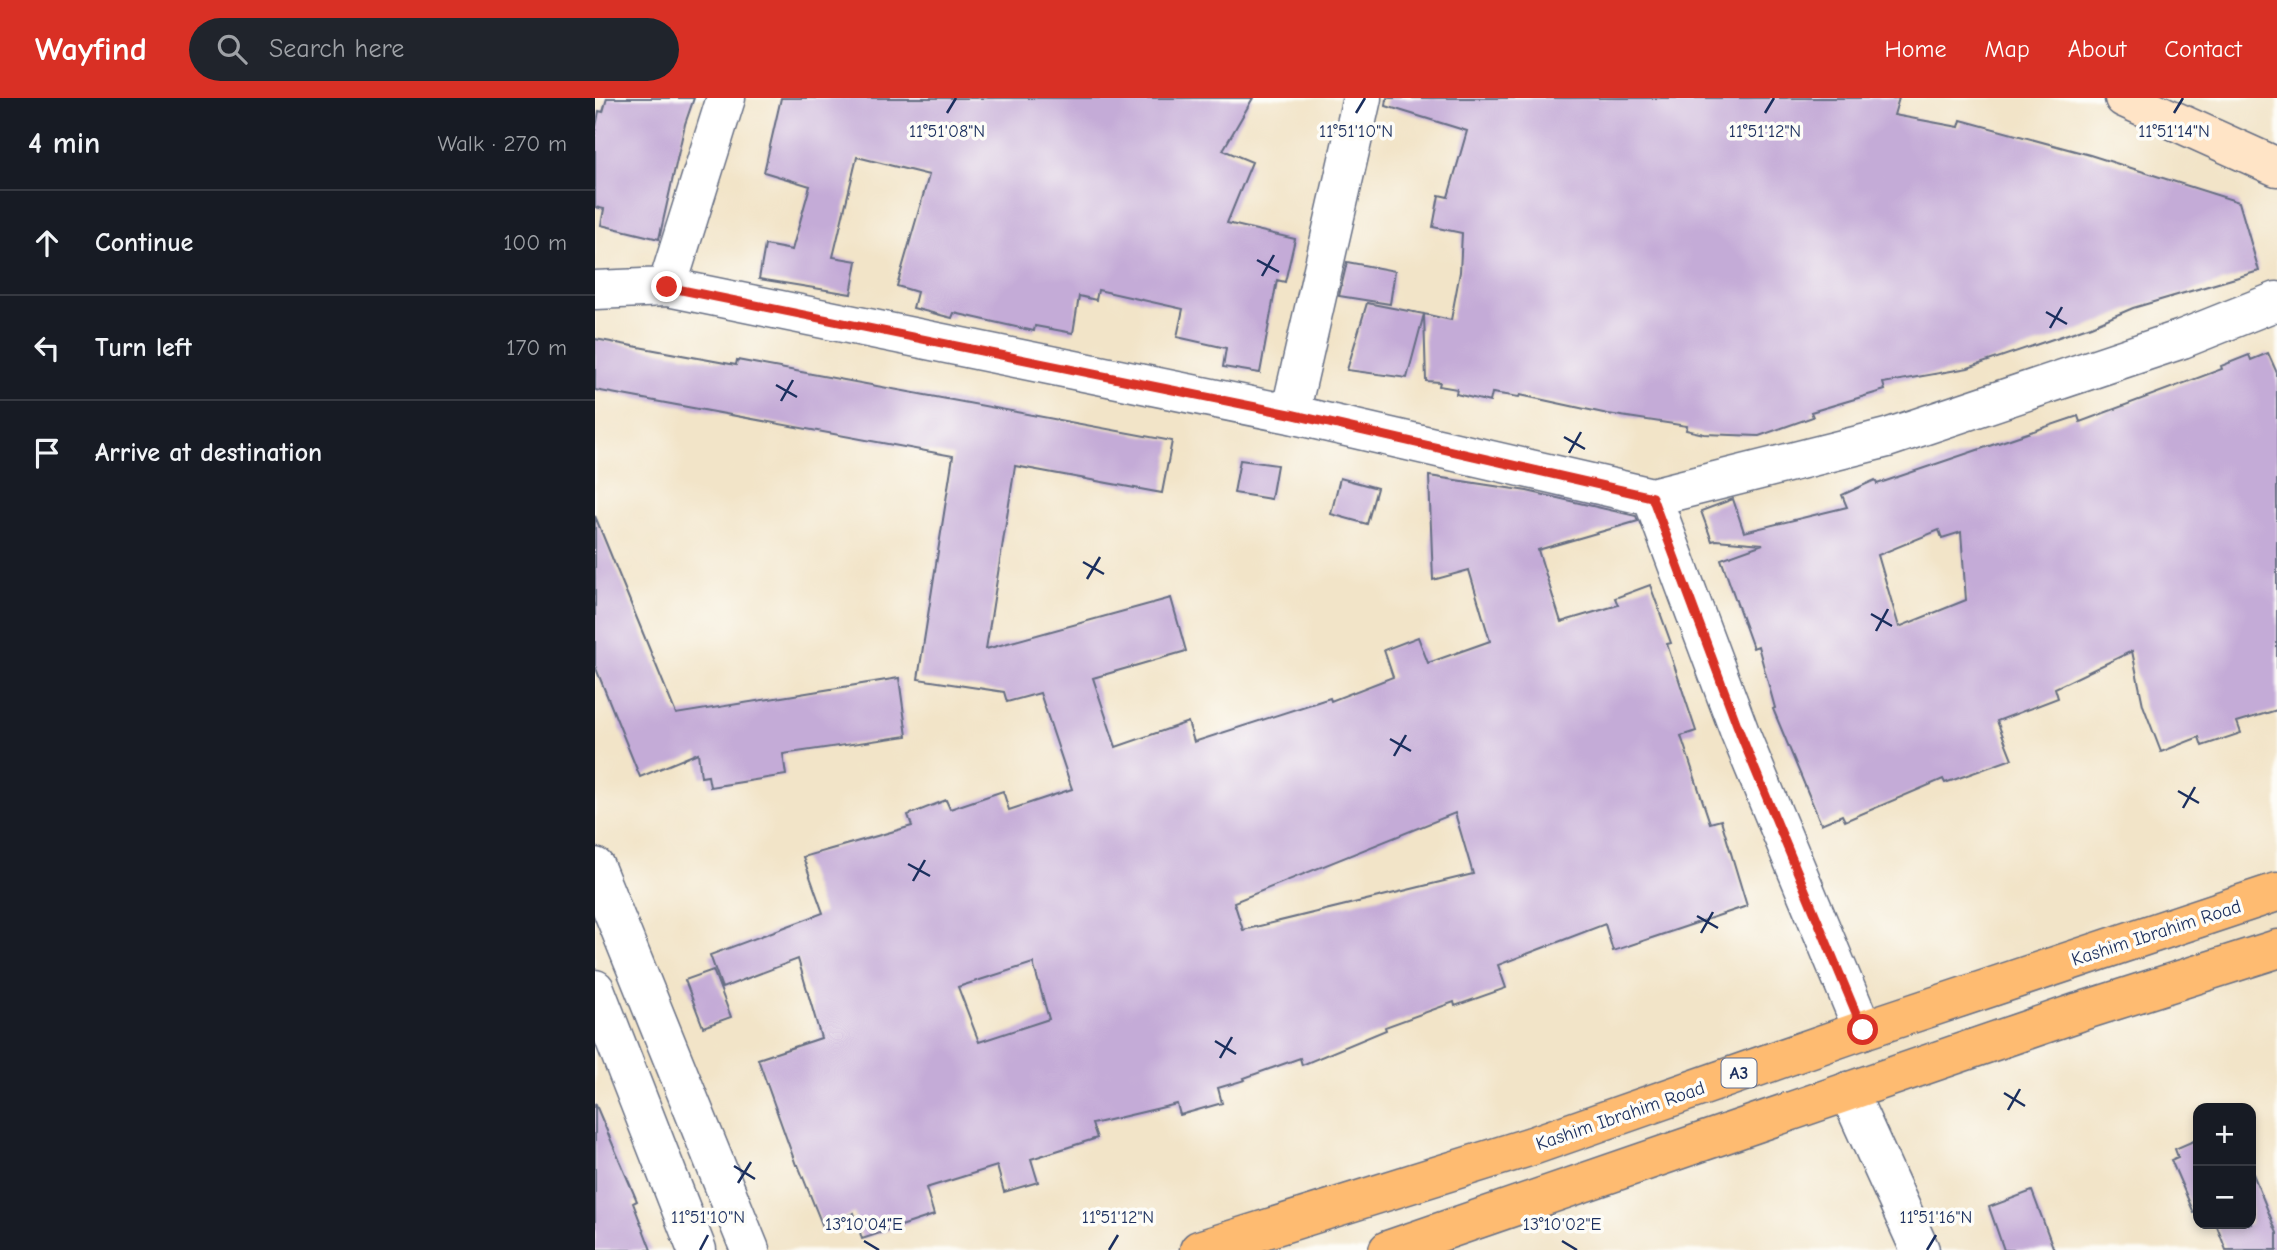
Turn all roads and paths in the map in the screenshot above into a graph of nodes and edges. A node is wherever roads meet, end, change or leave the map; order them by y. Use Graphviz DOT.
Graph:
graph roads {
  1 [pos="726,98"];
  2 [pos="1362,98"];
  3 [pos="2124,98"];
  4 [pos="2277,167"];
  5 [pos="667,287"];
  6 [pos="595,290"];
  7 [pos="2277,301"];
  8 [pos="1290,414"];
  9 [pos="1652,497"];
  10 [pos="595,867"];
  11 [pos="2277,892"];
  12 [pos="2277,949"];
  13 [pos="595,989"];
  14 [pos="1863,1030"];
  15 [pos="1848,1091"];
  16 [pos="697,1250"];
  17 [pos="751,1250"];
  18 [pos="1199,1250"];
  19 [pos="1388,1250"];
  20 [pos="1920,1250"];
  1 -- 5 [label="street"];
  2 -- 8 [label="street"];
  3 -- 4 [label="street"];
  5 -- 6 [label="street"];
  5 -- 8 [label="street"];
  7 -- 9 [label="street"];
  8 -- 9 [label="street"];
  9 -- 14 [label="street"];
  10 -- 17 [label="street"];
  11 -- 14 [label="highway, Kashim Ibrahim Road / A3"];
  12 -- 15 [label="highway"];
  13 -- 16 [label="street"];
  14 -- 18 [label="highway, Kashim Ibrahim Road / A3"];
  15 -- 19 [label="highway"];
  15 -- 20 [label="street"];
}
